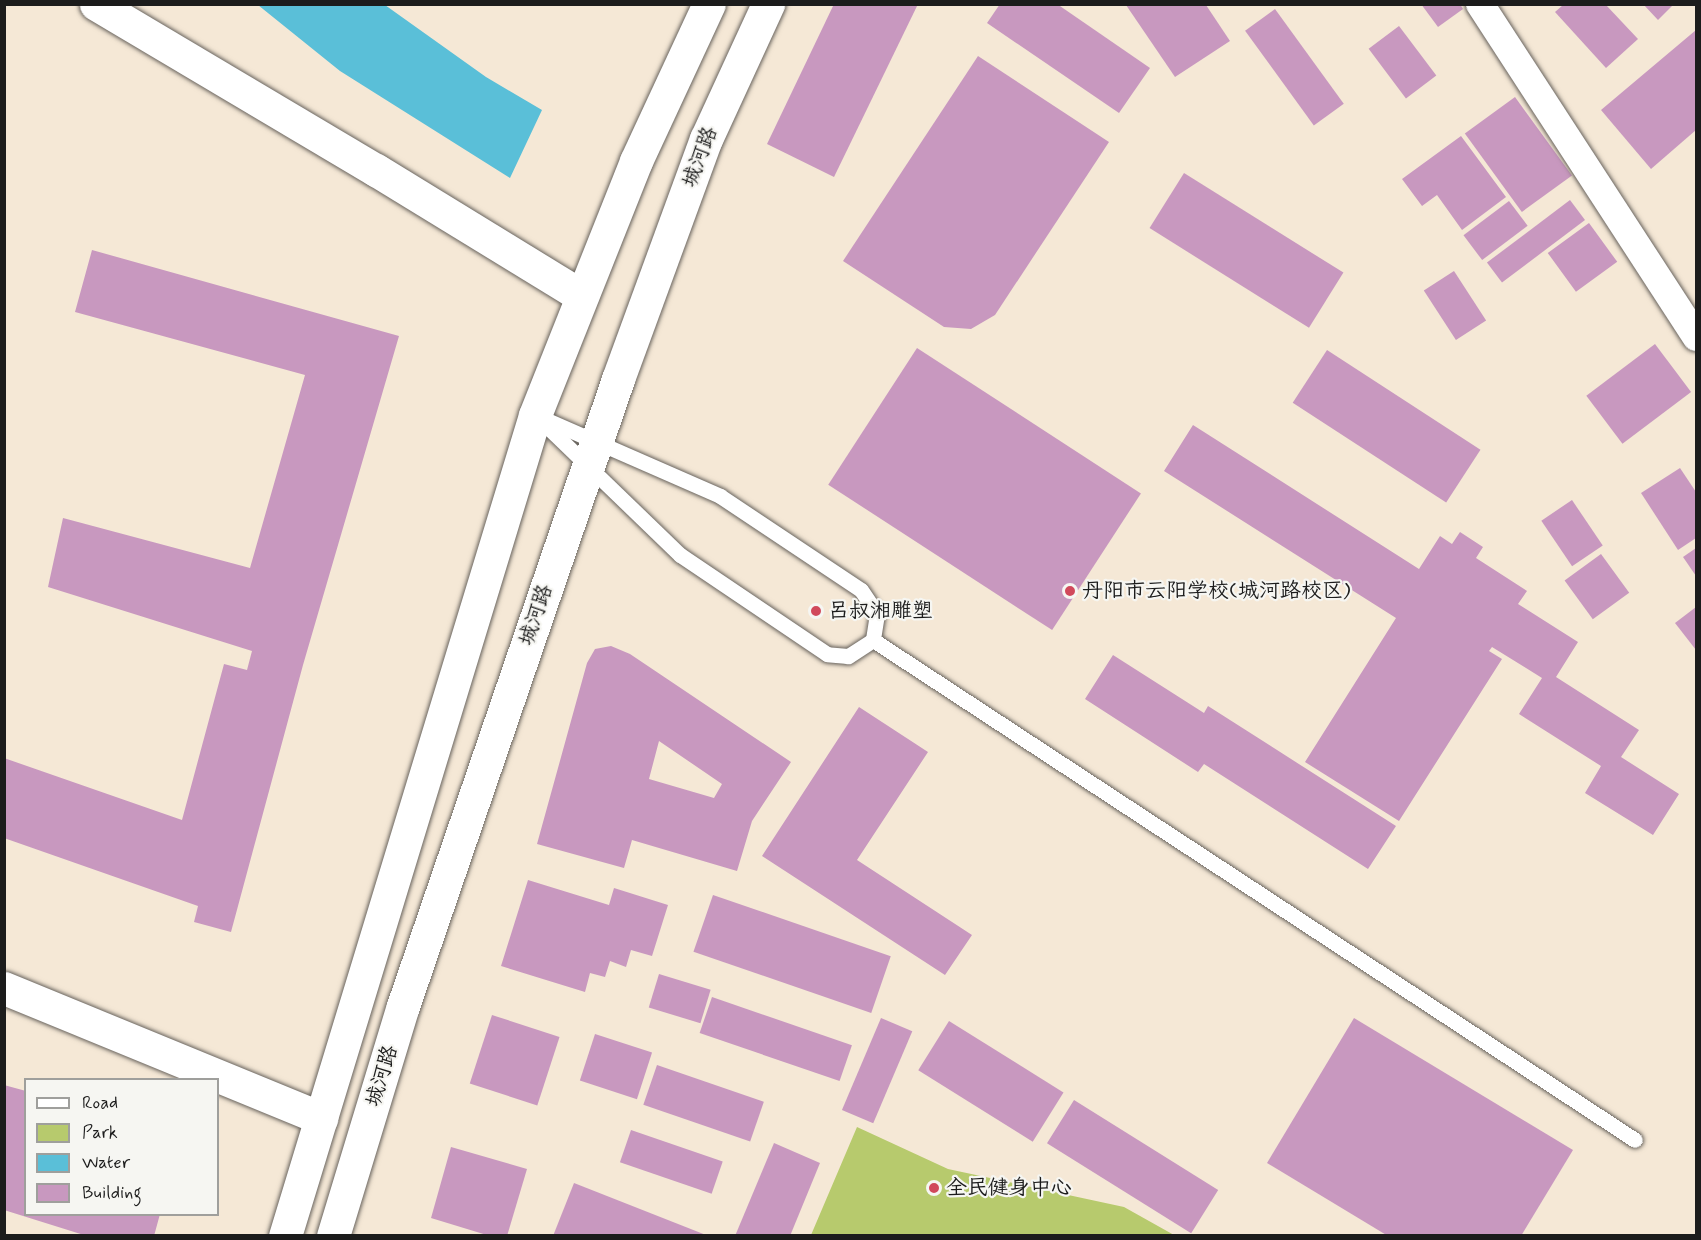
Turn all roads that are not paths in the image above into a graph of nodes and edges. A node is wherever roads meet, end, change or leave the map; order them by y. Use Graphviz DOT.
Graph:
graph roads {
  1 [pos="96,4"];
  2 [pos="709,4"];
  3 [pos="768,4"];
  4 [pos="1480,4"];
  5 [pos="582,296"];
  6 [pos="1696,338"];
  7 [pos="535,415"];
  8 [pos="592,454"];
  9 [pos="873,640"];
  10 [pos="4,988"];
  11 [pos="321,1118"];
  12 [pos="1635,1140"];
  13 [pos="285,1236"];
  14 [pos="333,1236"];
  1 -- 5 [label="main road"];
  2 -- 5 [label="main road"];
  3 -- 8 [label="main road, 城河路"];
  4 -- 6 [label="street"];
  5 -- 7 [label="main road"];
  7 -- 8 [label="lane"];
  7 -- 8 [label="lane"];
  7 -- 11 [label="main road"];
  8 -- 9 [label="lane"];
  8 -- 9 [label="lane"];
  8 -- 14 [label="main road, 城河路"];
  9 -- 12 [label="lane"];
  10 -- 11 [label="main road"];
  11 -- 13 [label="main road"];
}
